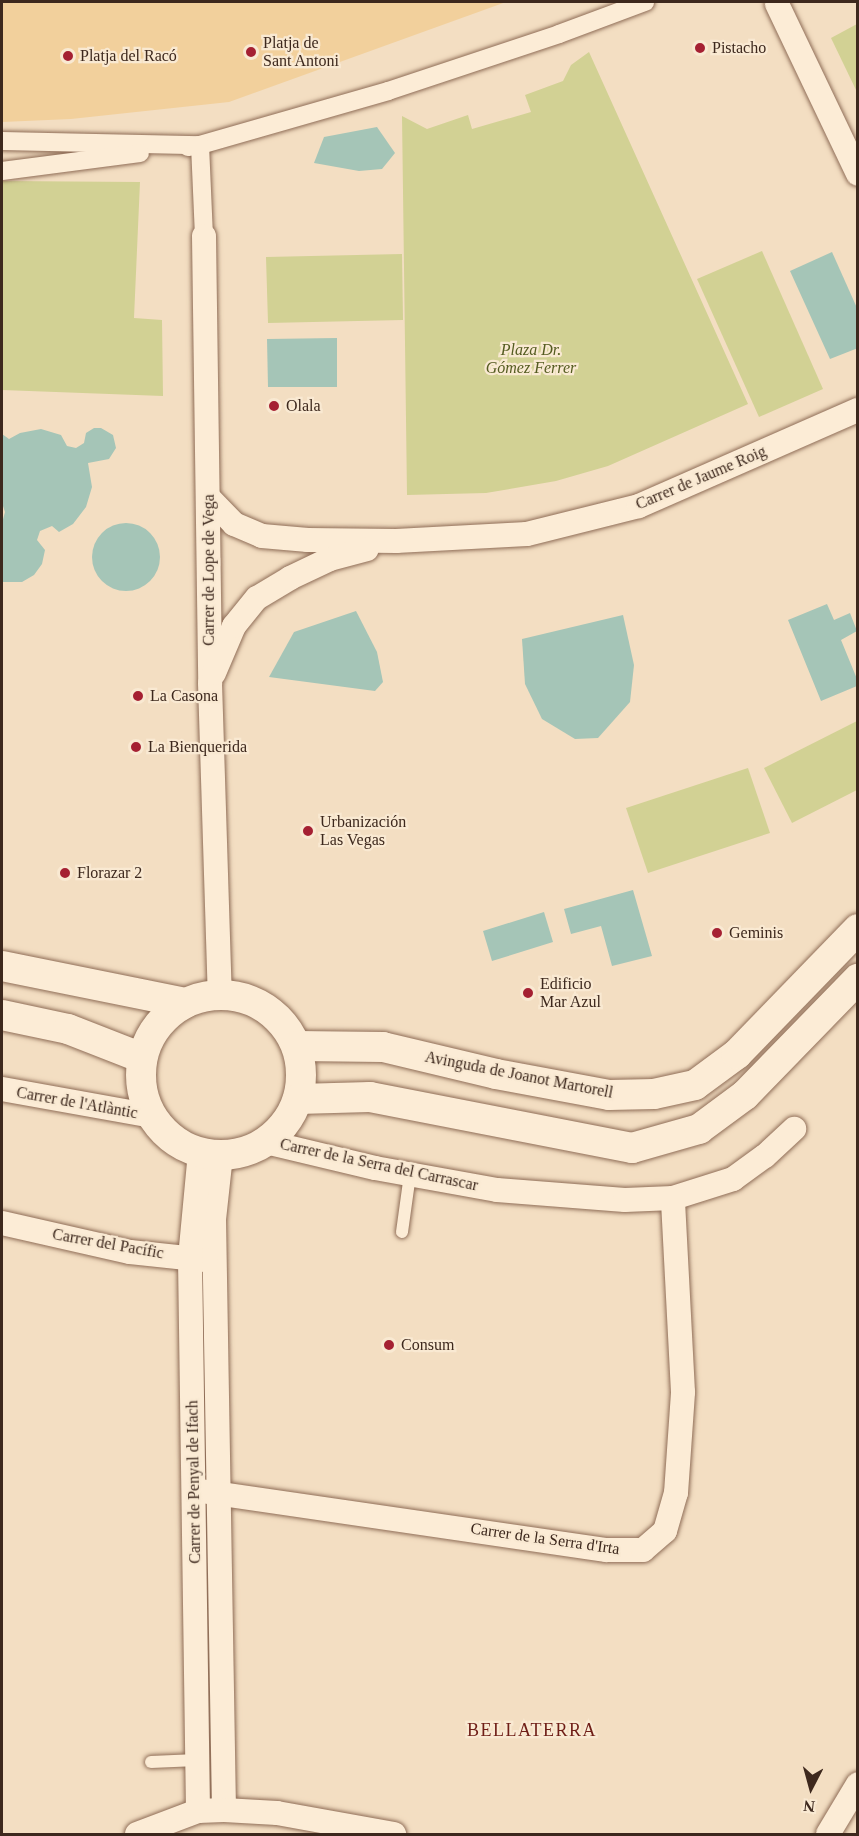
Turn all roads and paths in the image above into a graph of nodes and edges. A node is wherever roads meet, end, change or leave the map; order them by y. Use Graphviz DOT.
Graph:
graph roads {
  1 [pos="620,2"];
  2 [pos="645,2"];
  3 [pos="777,4"];
  4 [pos="559,34"];
  5 [pos="2,141"];
  6 [pos="200,145"];
  7 [pos="2,171"];
  8 [pos="858,174"];
  9 [pos="204,236"];
  10 [pos="858,410"];
  11 [pos="209,498"];
  12 [pos="396,541"];
  13 [pos="210,683"];
  14 [pos="858,929"];
  15 [pos="2,966"];
  16 [pos="858,979"];
  17 [pos="220,994"];
  18 [pos="185,1003"];
  19 [pos="2,1015"];
  20 [pos="297,1046"];
  21 [pos="142,1058"];
  22 [pos="2,1089"];
  23 [pos="298,1099"];
  24 [pos="152,1116"];
  25 [pos="794,1129"];
  26 [pos="266,1142"];
  27 [pos="211,1154"];
  28 [pos="410,1174"];
  29 [pos="673,1198"];
  30 [pos="2,1223"];
  31 [pos="402,1232"];
  32 [pos="190,1258"];
  33 [pos="214,1261"];
  34 [pos="194,1490"];
  35 [pos="220,1494"];
  36 [pos="198,1760"];
  37 [pos="151,1762"];
  38 [pos="858,1784"];
  39 [pos="224,1810"];
  40 [pos="198,1811"];
  41 [pos="138,1834"];
  42 [pos="394,1834"];
  43 [pos="828,1834"];
  1 -- 4 [label="street"];
  2 -- 4 [label="street"];
  3 -- 8 [label="street"];
  4 -- 6 [label="street"];
  5 -- 6 [label="street"];
  6 -- 7 [label="street"];
  6 -- 9 [label="street, Carrer de Lope de Vega"];
  9 -- 11 [label="street, Carrer de Lope de Vega"];
  10 -- 12 [label="street, Carrer de Jaume Roig"];
  11 -- 12 [label="street, Carrer de Jaume Roig"];
  11 -- 13 [label="street, Carrer de Lope de Vega"];
  12 -- 13 [label="street, Carrer de Jaume Roig"];
  13 -- 17 [label="street, Carrer de Lope de Vega"];
  14 -- 20 [label="street, Avinguda de Joanot Martorell"];
  15 -- 18 [label="street"];
  16 -- 23 [label="street"];
  17 -- 18 [label="street"];
  17 -- 20 [label="street"];
  18 -- 21 [label="street"];
  19 -- 21 [label="street"];
  20 -- 23 [label="street"];
  21 -- 24 [label="street"];
  22 -- 24 [label="street, Carrer de l'Atlàntic"];
  23 -- 26 [label="street"];
  24 -- 27 [label="street"];
  25 -- 29 [label="street, Carrer de la Serra del Carrascar"];
  26 -- 27 [label="street"];
  26 -- 28 [label="street, Carrer de la Serra del Carrascar"];
  27 -- 32 [label="street, Carrer de Penyal de Ifach"];
  27 -- 33 [label="street, Carrer de Penyal de Ifach"];
  28 -- 29 [label="street, Carrer de la Serra del Carrascar"];
  28 -- 31 [label="lane"];
  29 -- 35 [label="street, Carrer de la Serra d'Irta"];
  30 -- 32 [label="street, Carrer del Pacífic"];
  32 -- 33 [label="street, Carrer del Pacífic"];
  32 -- 34 [label="street, Carrer de Penyal de Ifach"];
  33 -- 35 [label="street, Carrer de Penyal de Ifach"];
  34 -- 35 [label="street, Carrer de la Serra d'Irta"];
  34 -- 36 [label="street, Carrer de Penyal de Ifach"];
  35 -- 39 [label="street, Carrer de Penyal de Ifach"];
  36 -- 37 [label="lane"];
  36 -- 40 [label="street, Carrer de Penyal de Ifach"];
  38 -- 43 [label="street"];
  39 -- 40 [label="street"];
  39 -- 42 [label="street"];
  40 -- 41 [label="street"];
}
